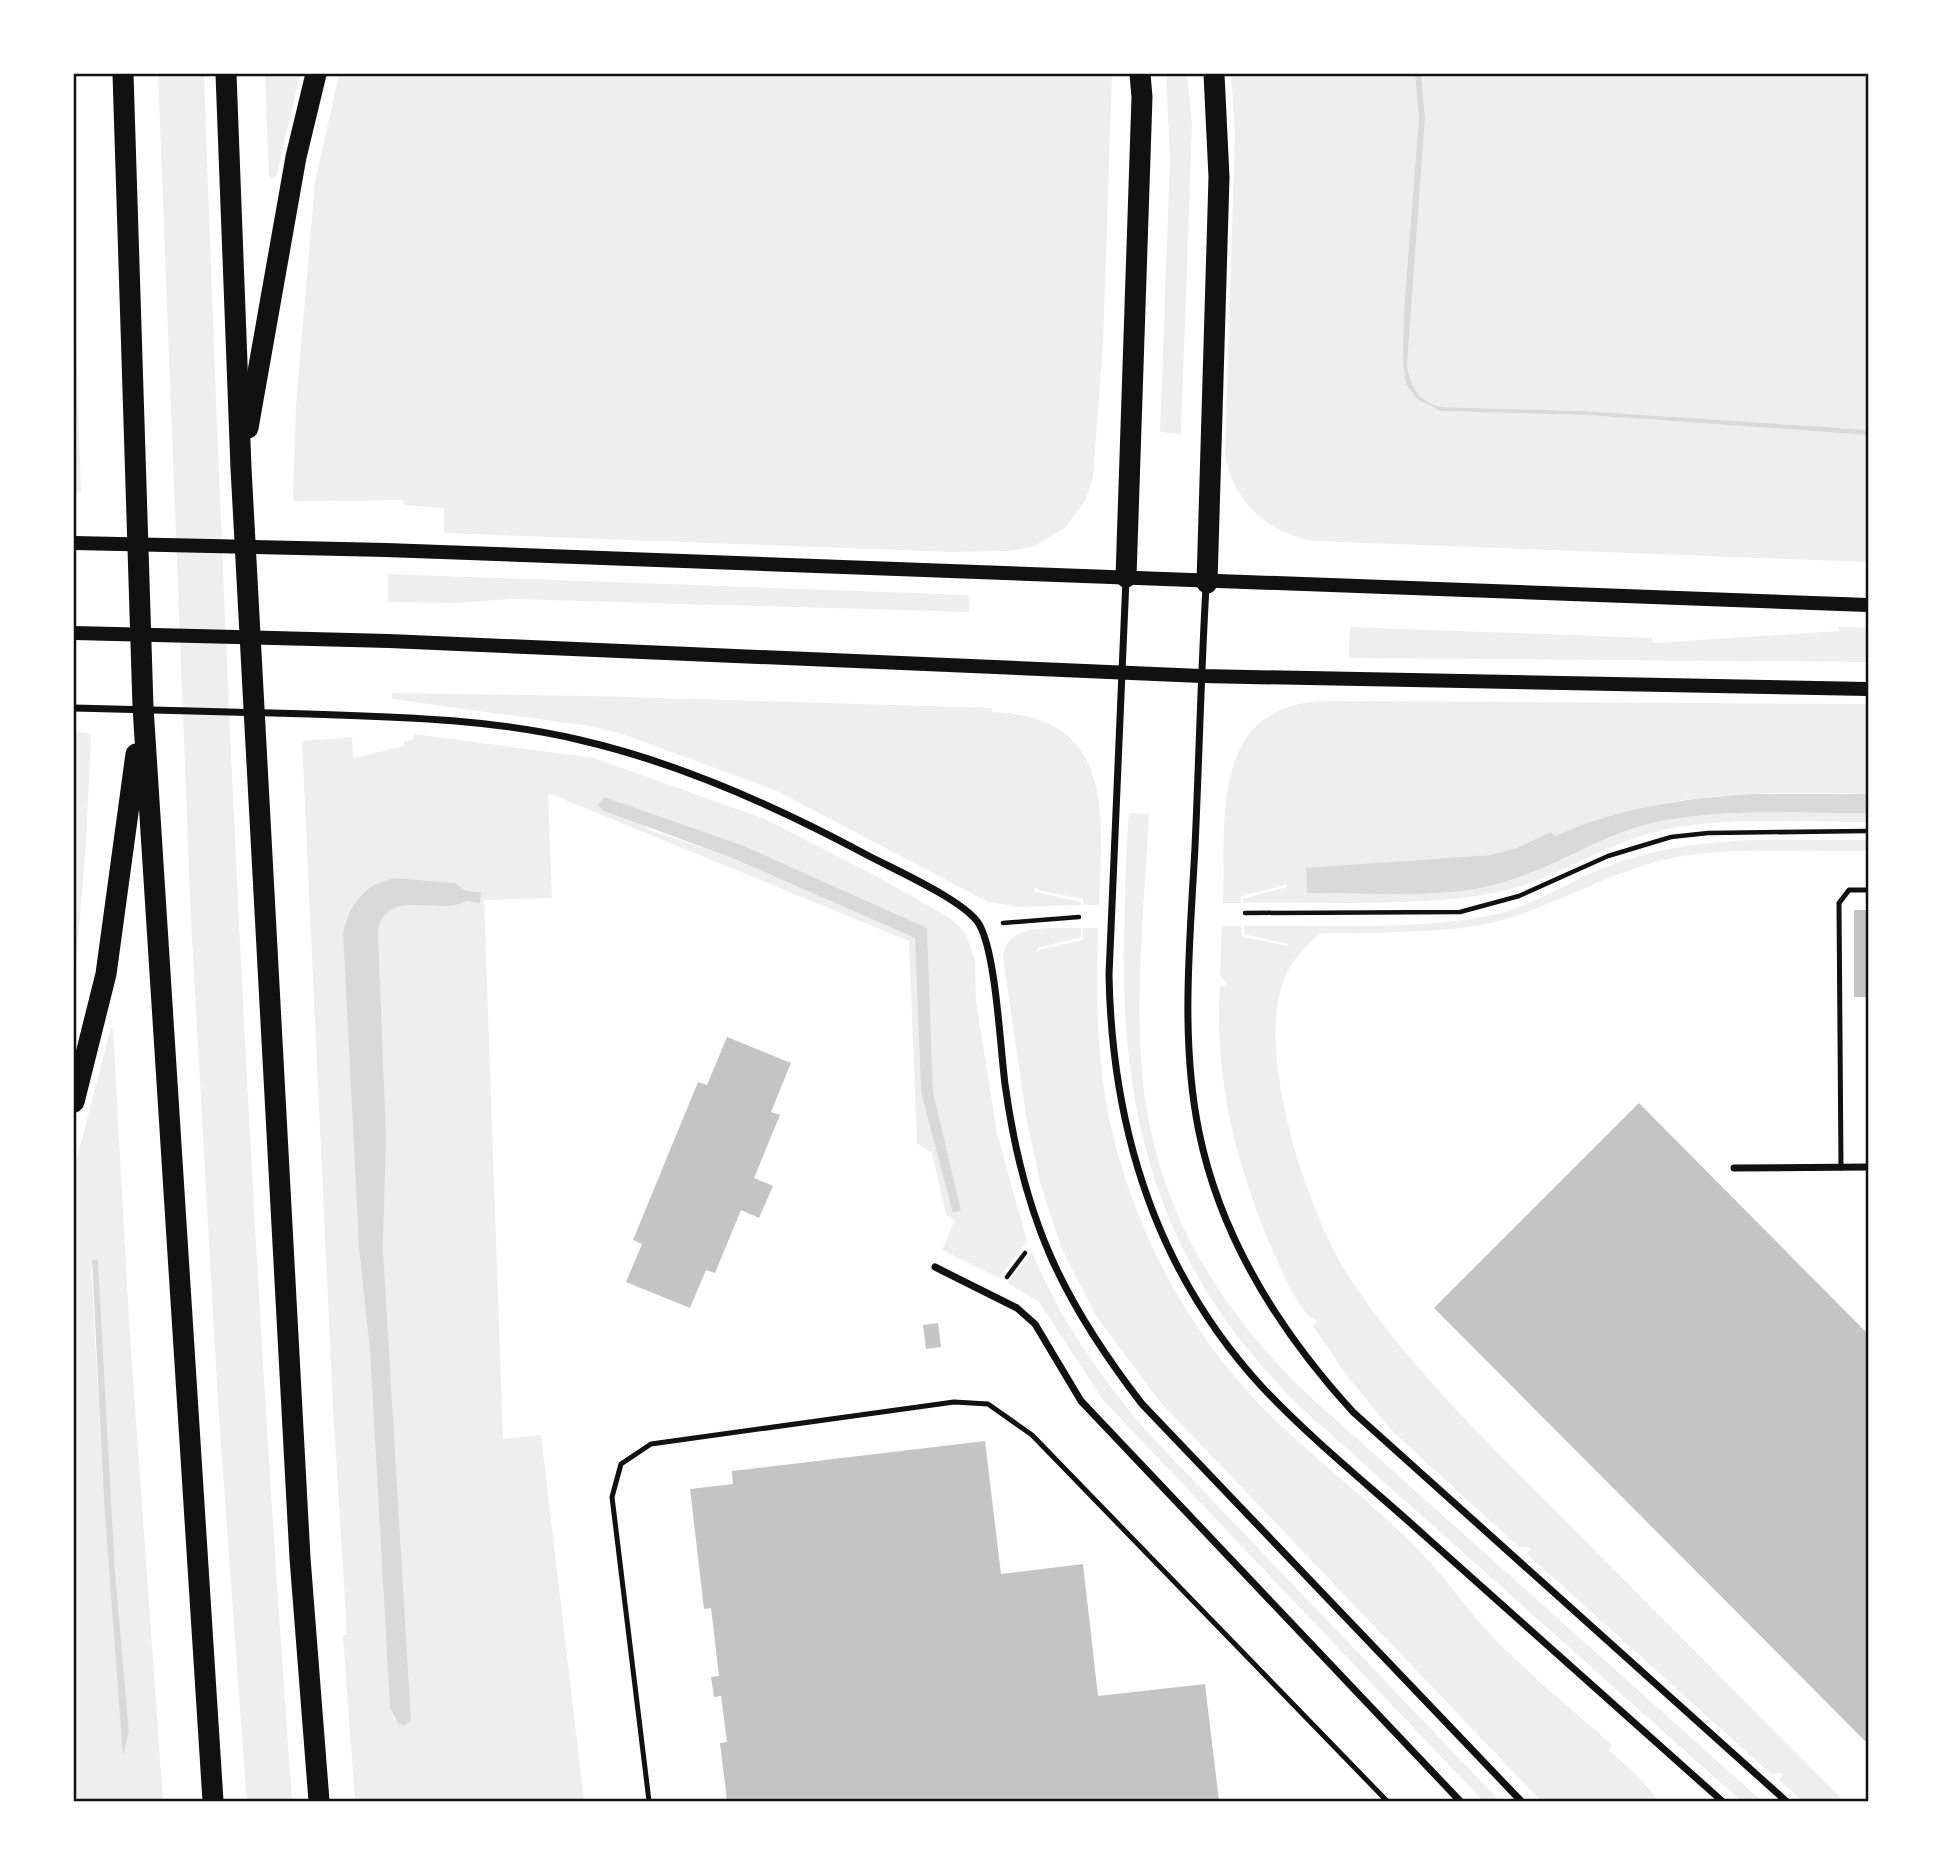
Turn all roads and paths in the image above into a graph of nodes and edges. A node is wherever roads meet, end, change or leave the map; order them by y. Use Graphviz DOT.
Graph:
graph roads {
  1 [pos="123,74"];
  2 [pos="226,74"];
  3 [pos="316,74"];
  4 [pos="1140,74"];
  5 [pos="1214,74"];
  6 [pos="241,468"];
  7 [pos="74,543"];
  8 [pos="1126,577"];
  9 [pos="1207,583"];
  10 [pos="1868,605"];
  11 [pos="74,633"];
  12 [pos="1120,672"];
  13 [pos="1200,676"];
  14 [pos="1868,689"];
  15 [pos="143,707"];
  16 [pos="74,708"];
  17 [pos="1868,831"];
  18 [pos="1868,890"];
  19 [pos="1245,913"];
  20 [pos="1079,917"];
  21 [pos="979,925"];
  22 [pos="74,1102"];
  23 [pos="1868,1167"];
  24 [pos="1734,1168"];
  25 [pos="1842,1168"];
  26 [pos="1040,1233"];
  27 [pos="935,1267"];
  28 [pos="993,1294"];
  29 [pos="214,1801"];
  30 [pos="319,1801"];
  31 [pos="649,1801"];
  32 [pos="1387,1801"];
  33 [pos="1460,1801"];
  34 [pos="1521,1801"];
  35 [pos="1722,1801"];
  36 [pos="1786,1801"];
  1 -- 15 [label="highway"];
  2 -- 6 [label="highway"];
  3 -- 6 [label="highway"];
  4 -- 8 [label="highway"];
  5 -- 9 [label="highway"];
  6 -- 30 [label="highway"];
  7 -- 8 [label="main road"];
  8 -- 9 [label="main road"];
  8 -- 12 [label="street"];
  9 -- 10 [label="main road"];
  9 -- 13 [label="street"];
  11 -- 12 [label="main road"];
  12 -- 13 [label="main road"];
  12 -- 35 [label="street"];
  13 -- 14 [label="main road"];
  13 -- 36 [label="street"];
  15 -- 22 [label="highway"];
  15 -- 29 [label="highway"];
  16 -- 21 [label="street"];
  17 -- 19 [label="path"];
  18 -- 25 [label="lane"];
  20 -- 21 [label="path"];
  21 -- 26 [label="street"];
  23 -- 25 [label="street"];
  24 -- 25 [label="street"];
  26 -- 28 [label="path"];
  26 -- 34 [label="street"];
  27 -- 28 [label="street"];
  28 -- 33 [label="street"];
  31 -- 32 [label="lane"];
}
